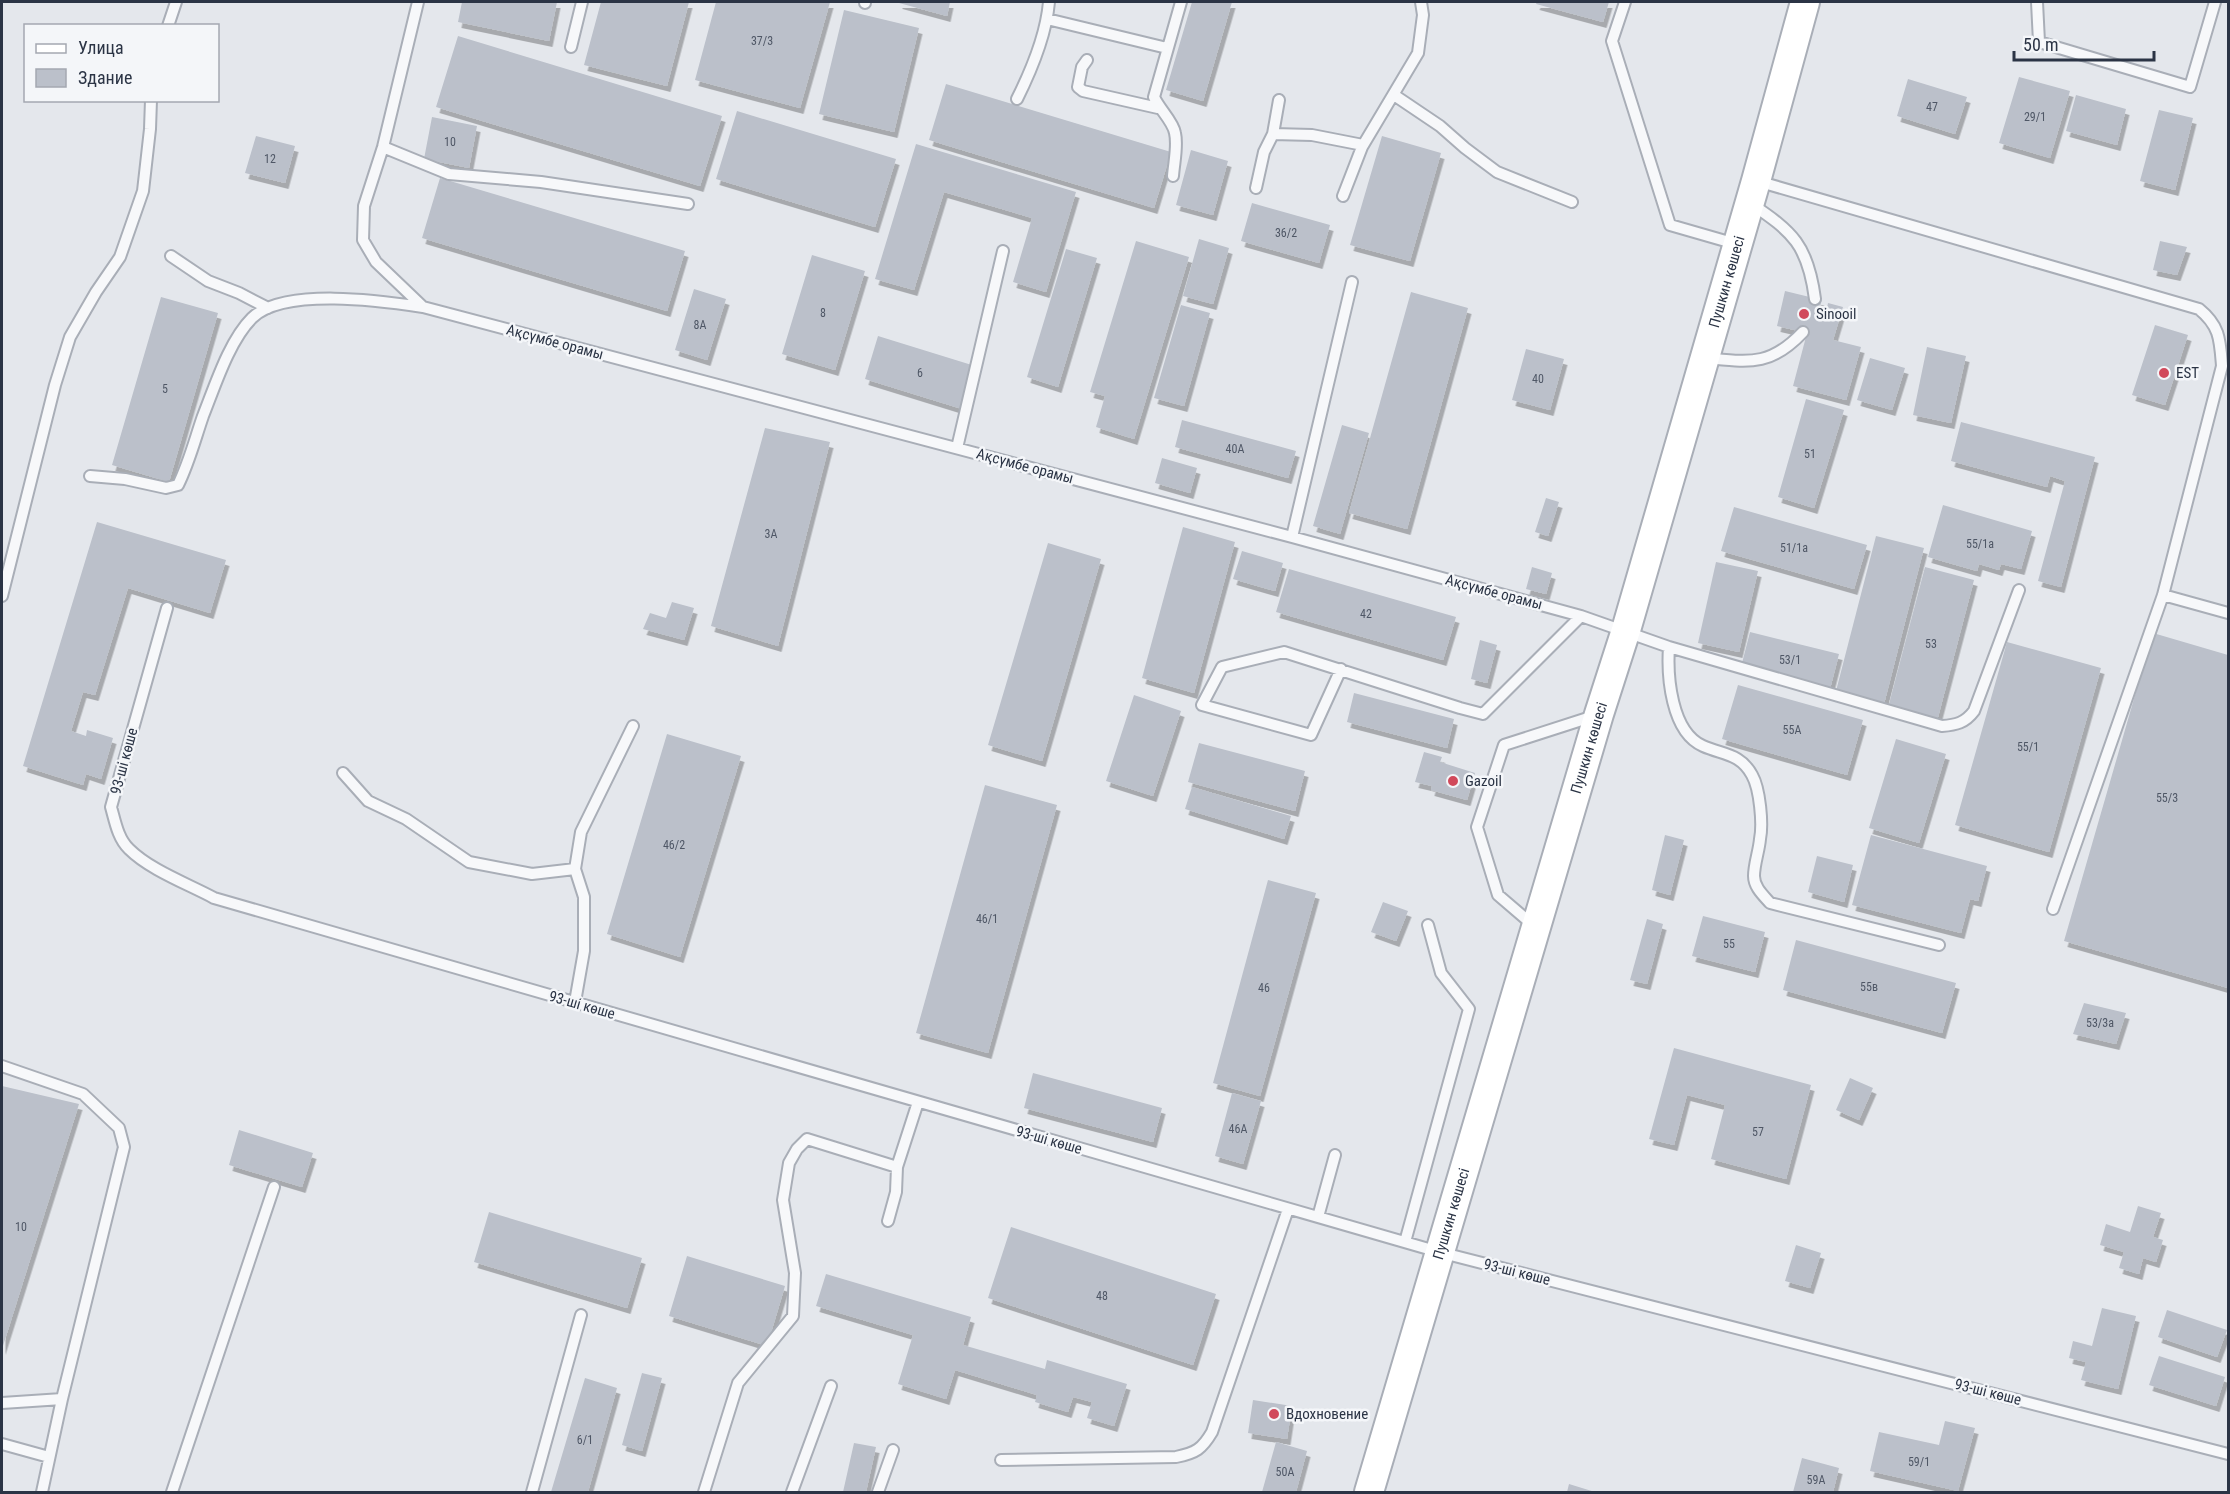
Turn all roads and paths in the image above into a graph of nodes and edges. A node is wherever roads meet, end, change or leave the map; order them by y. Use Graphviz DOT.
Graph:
graph roads {
  1 [pos="176,2"];
  2 [pos="418,2"];
  3 [pos="582,2"];
  4 [pos="1049,2"];
  5 [pos="1181,2"];
  6 [pos="1421,2"];
  7 [pos="1625,2"];
  8 [pos="1805,2"];
  9 [pos="2037,2"];
  10 [pos="2215,2"];
  11 [pos="1047,19"];
  12 [pos="169,24"];
  13 [pos="571,47"];
  14 [pos="1167,48"];
  15 [pos="1087,60"];
  16 [pos="1394,95"];
  17 [pos="1017,99"];
  18 [pos="1279,100"];
  19 [pos="151,102"];
  20 [pos="1158,108"];
  21 [pos="1273,134"];
  22 [pos="1363,145"];
  23 [pos="383,147"];
  24 [pos="1173,176"];
  25 [pos="1256,188"];
  26 [pos="1753,192"];
  27 [pos="1343,195"];
  28 [pos="1572,202"];
  29 [pos="688,204"];
  30 [pos="1738,244"];
  31 [pos="1003,251"];
  32 [pos="171,256"];
  33 [pos="1352,282"];
  34 [pos="1815,299"];
  35 [pos="423,307"];
  36 [pos="268,308"];
  37 [pos="1803,332"];
  38 [pos="1704,358"];
  39 [pos="957,448"];
  40 [pos="90,476"];
  41 [pos="1292,537"];
  42 [pos="2019,590"];
  43 [pos="2163,595"];
  44 [pos="2,596"];
  45 [pos="167,608"];
  46 [pos="2229,613"];
  47 [pos="1581,616"];
  48 [pos="1626,630"];
  49 [pos="1669,647"];
  50 [pos="1341,669"];
  51 [pos="1599,714"];
  52 [pos="633,726"];
  53 [pos="343,773"];
  54 [pos="575,869"];
  55 [pos="2053,909"];
  56 [pos="1428,925"];
  57 [pos="1536,927"];
  58 [pos="1939,945"];
  59 [pos="575,1002"];
  60 [pos="2,1066"];
  61 [pos="918,1102"];
  62 [pos="1335,1155"];
  63 [pos="897,1167"];
  64 [pos="274,1187"];
  65 [pos="1288,1209"];
  66 [pos="1318,1218"];
  67 [pos="888,1221"];
  68 [pos="1405,1242"];
  69 [pos="1439,1252"];
  70 [pos="581,1315"];
  71 [pos="831,1386"];
  72 [pos="62,1399"];
  73 [pos="2,1403"];
  74 [pos="2,1444"];
  75 [pos="893,1450"];
  76 [pos="2229,1454"];
  77 [pos="49,1457"];
  78 [pos="1001,1460"];
  79 [pos="42,1492"];
  80 [pos="172,1492"];
  81 [pos="532,1492"];
  82 [pos="704,1492"];
  83 [pos="792,1492"];
  84 [pos="878,1492"];
  85 [pos="1369,1492"];
  1 -- 12 [label="lane"];
  2 -- 23 [label="lane"];
  3 -- 13 [label="lane"];
  4 -- 11 [label="lane"];
  5 -- 14 [label="lane"];
  6 -- 16 [label="lane"];
  7 -- 30 [label="lane"];
  8 -- 26 [label="main road, Пушкин көшесі"];
  9 -- 10 [label="lane"];
  11 -- 14 [label="lane"];
  11 -- 17 [label="lane"];
  14 -- 20 [label="lane"];
  15 -- 20 [label="lane"];
  16 -- 22 [label="lane"];
  16 -- 28 [label="lane"];
  18 -- 21 [label="lane"];
  19 -- 44 [label="lane"];
  20 -- 24 [label="lane"];
  21 -- 22 [label="lane"];
  21 -- 25 [label="lane"];
  22 -- 27 [label="lane"];
  23 -- 29 [label="lane"];
  23 -- 35 [label="lane"];
  26 -- 30 [label="main road, Пушкин көшесі"];
  26 -- 34 [label="lane"];
  26 -- 43 [label="lane"];
  30 -- 38 [label="main road, Пушкин көшесі"];
  31 -- 39 [label="lane"];
  32 -- 36 [label="lane"];
  33 -- 41 [label="lane"];
  35 -- 36 [label="lane, Ақсүмбе орамы"];
  35 -- 39 [label="lane, Ақсүмбе орамы"];
  36 -- 40 [label="lane"];
  37 -- 38 [label="lane"];
  38 -- 48 [label="main road, Пушкин көшесі"];
  39 -- 41 [label="lane, Ақсүмбе орамы"];
  41 -- 47 [label="lane, Ақсүмбе орамы"];
  42 -- 49 [label="lane, Ақсүмбе орамы"];
  43 -- 46 [label="lane"];
  43 -- 55 [label="lane"];
  45 -- 59 [label="lane, 93-ші көше"];
  47 -- 48 [label="lane, Ақсүмбе орамы"];
  47 -- 50 [label="lane"];
  48 -- 49 [label="lane, Ақсүмбе орамы"];
  48 -- 51 [label="main road, Пушкин көшесі"];
  49 -- 58 [label="lane"];
  50 -- 50 [label="lane"];
  51 -- 57 [label="main road, Пушкин көшесі"];
  51 -- 57 [label="lane"];
  52 -- 54 [label="lane"];
  53 -- 54 [label="lane"];
  54 -- 59 [label="lane"];
  56 -- 68 [label="lane"];
  57 -- 69 [label="main road, Пушкин көшесі"];
  59 -- 61 [label="lane, 93-ші көше"];
  60 -- 72 [label="lane"];
  61 -- 63 [label="lane"];
  61 -- 65 [label="lane, 93-ші көше"];
  62 -- 66 [label="lane"];
  63 -- 67 [label="lane"];
  63 -- 82 [label="lane"];
  64 -- 80 [label="lane"];
  65 -- 66 [label="lane, 93-ші көше"];
  65 -- 78 [label="lane"];
  66 -- 68 [label="lane, 93-ші көше"];
  68 -- 69 [label="lane, 93-ші көше"];
  69 -- 76 [label="lane, 93-ші көше"];
  69 -- 85 [label="main road, Пушкин көшесі"];
  70 -- 81 [label="lane"];
  71 -- 83 [label="lane"];
  72 -- 73 [label="lane"];
  72 -- 77 [label="lane"];
  74 -- 77 [label="lane"];
  75 -- 84 [label="lane"];
  77 -- 79 [label="lane"];
}
